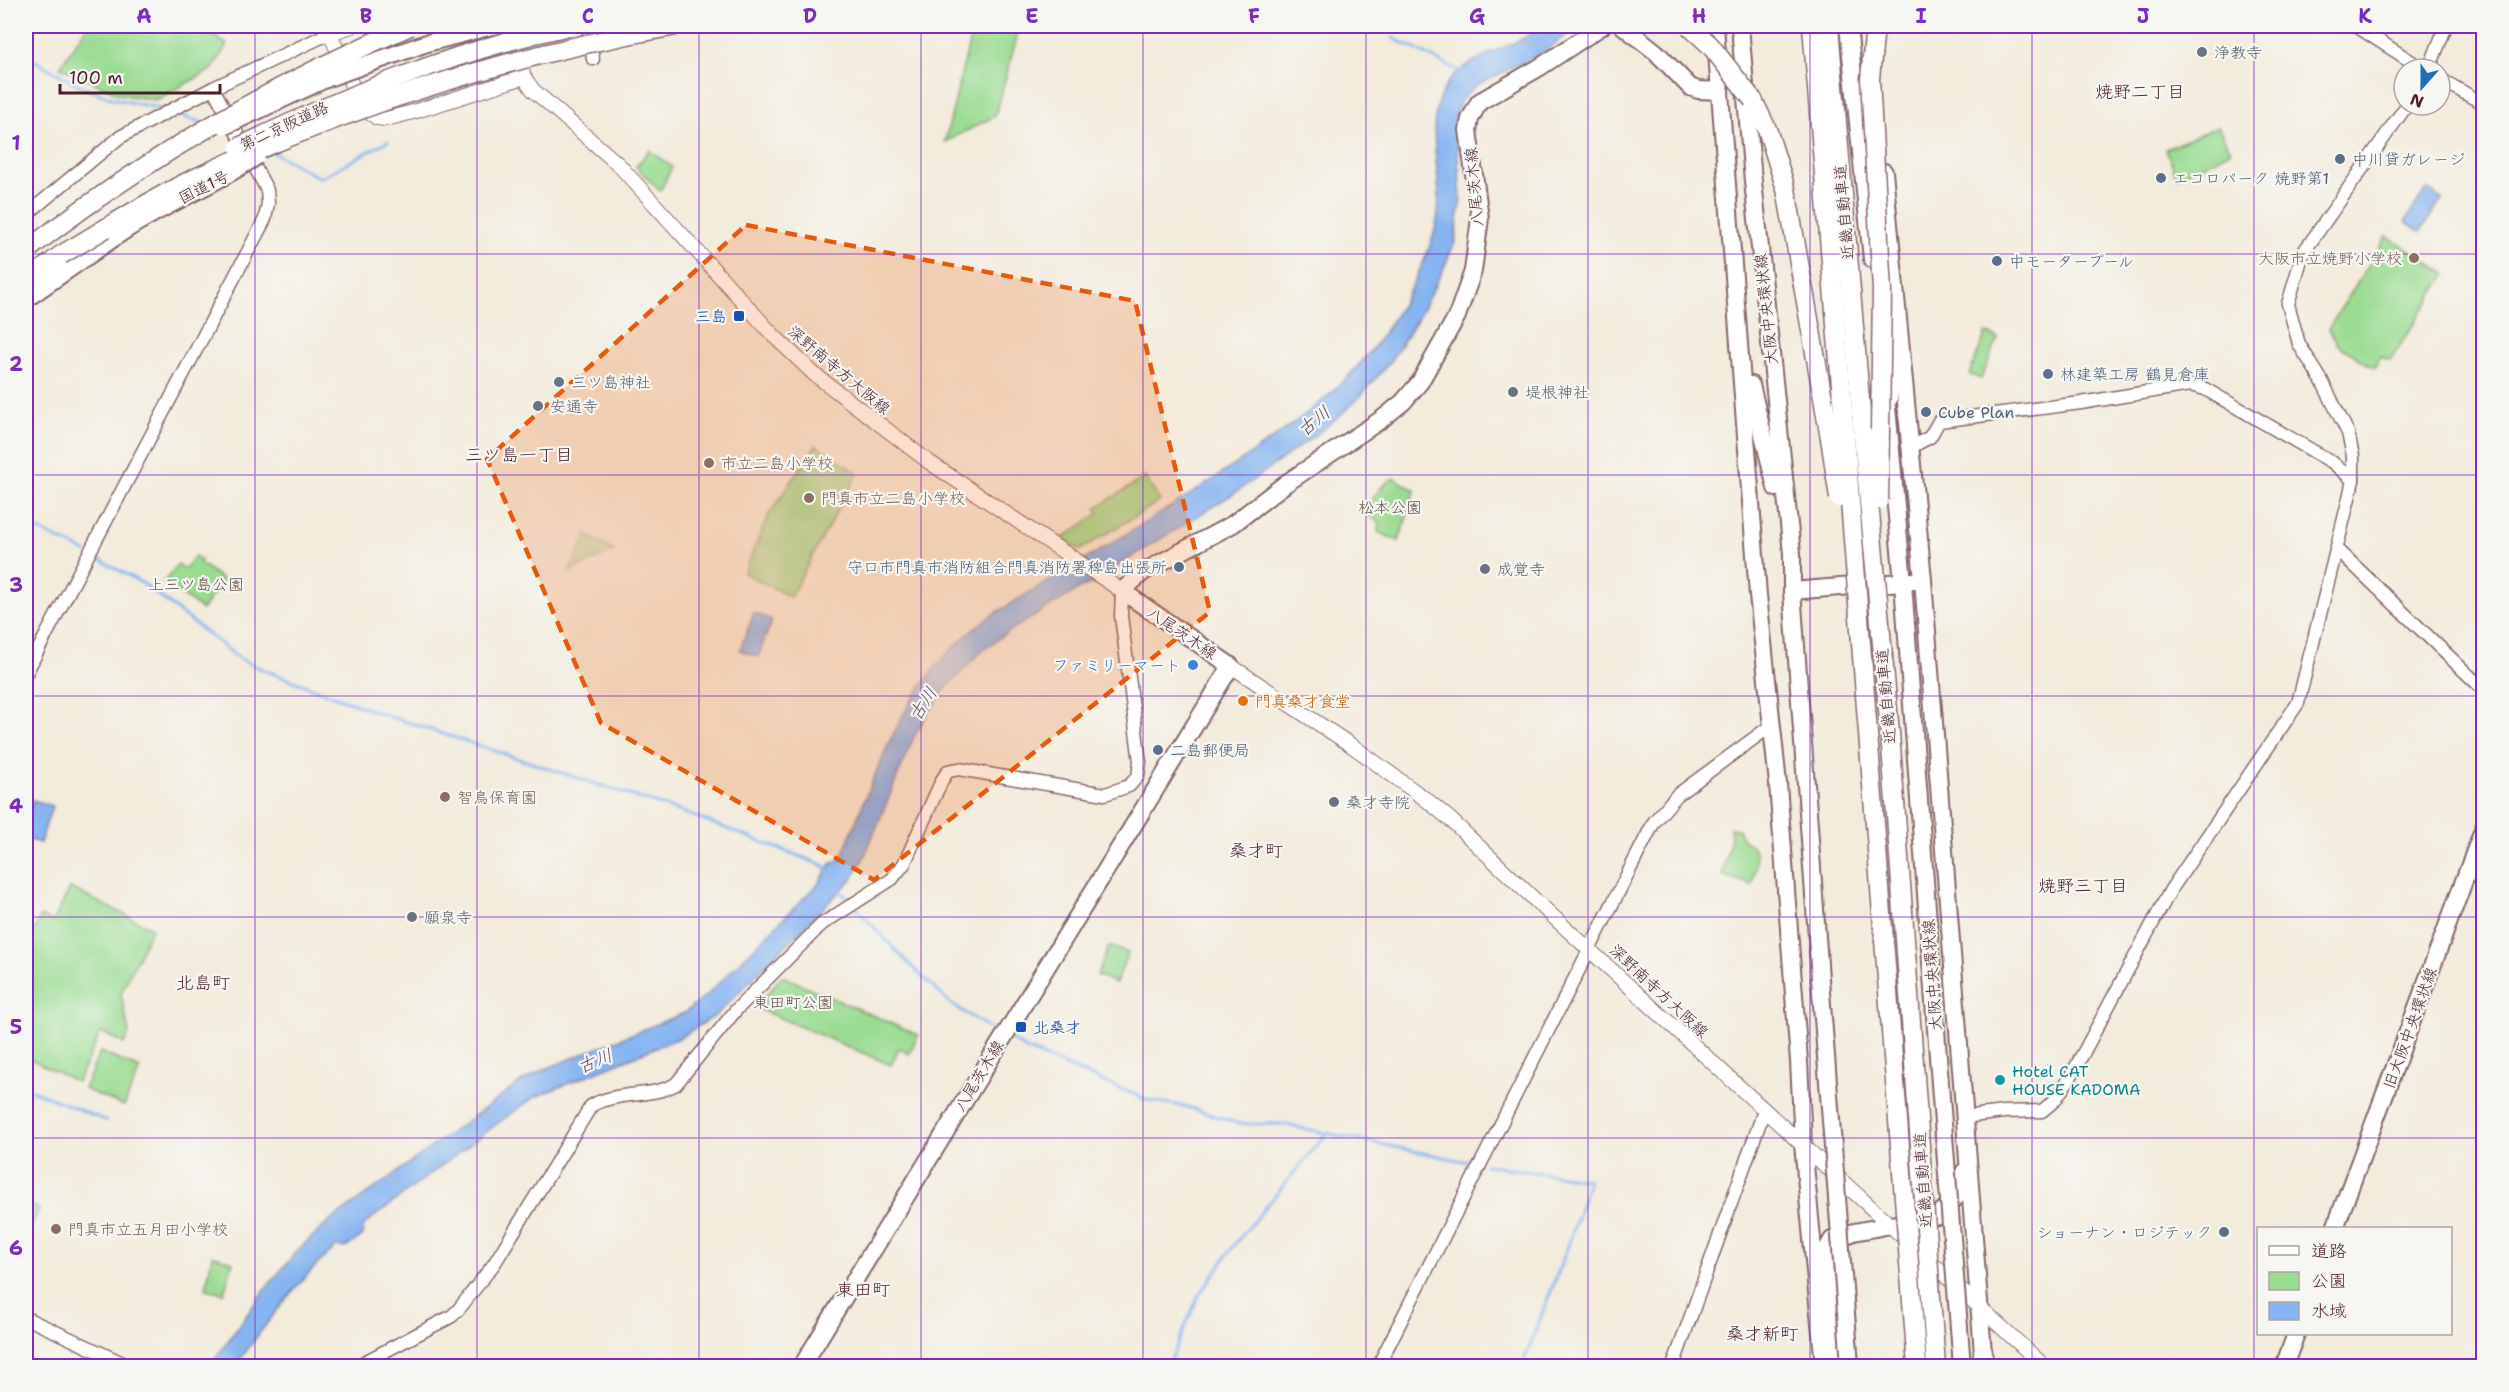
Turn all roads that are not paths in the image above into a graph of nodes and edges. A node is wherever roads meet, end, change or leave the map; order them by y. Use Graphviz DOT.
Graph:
graph roads {
  1 [pos="352,26"];
  2 [pos="412,26"];
  3 [pos="492,26"];
  4 [pos="507,26"];
  5 [pos="555,26"];
  6 [pos="569,26"];
  7 [pos="588,26"];
  8 [pos="676,26"];
  9 [pos="1602,26"];
  10 [pos="1623,26"];
  11 [pos="1689,26"];
  12 [pos="1715,26"];
  13 [pos="1740,26"];
  14 [pos="1812,26"];
  15 [pos="1829,26"];
  16 [pos="1848,26"];
  17 [pos="1873,26"];
  18 [pos="2356,26"];
  19 [pos="2446,26"];
  20 [pos="327,29"];
  21 [pos="2404,57"];
  22 [pos="2434,57"];
  23 [pos="593,59"];
  24 [pos="524,76"];
  25 [pos="2452,86"];
  26 [pos="213,88"];
  27 [pos="1720,91"];
  28 [pos="2484,104"];
  29 [pos="2399,117"];
  30 [pos="232,125"];
  31 [pos="251,160"];
  32 [pos="26,215"];
  33 [pos="26,240"];
  34 [pos="26,251"];
  35 [pos="61,255"];
  36 [pos="1892,271"];
  37 [pos="26,282"];
  38 [pos="26,299"];
  39 [pos="1740,336"];
  40 [pos="1889,424"];
  41 [pos="1909,447"];
  42 [pos="2354,480"];
  43 [pos="2337,549"];
  44 [pos="1792,553"];
  45 [pos="1923,580"];
  46 [pos="1903,583"];
  47 [pos="1122,591"];
  48 [pos="1792,591"];
  49 [pos="1863,663"];
  50 [pos="1231,666"];
  51 [pos="26,673"];
  52 [pos="2484,690"];
  53 [pos="1912,708"];
  54 [pos="1772,725"];
  55 [pos="1890,733"];
  56 [pos="2484,827"];
  57 [pos="1946,891"];
  58 [pos="1589,949"];
  59 [pos="1764,1111"];
  60 [pos="1964,1117"];
  61 [pos="1803,1144"];
  62 [pos="1968,1160"];
  63 [pos="1892,1226"];
  64 [pos="2335,1227"];
  65 [pos="1979,1307"];
  66 [pos="26,1318"];
  67 [pos="2296,1335"];
  68 [pos="1983,1362"];
  69 [pos="129,1366"];
  70 [pos="357,1366"];
  71 [pos="802,1366"];
  72 [pos="1378,1366"];
  73 [pos="1673,1366"];
  74 [pos="1824,1366"];
  75 [pos="1845,1366"];
  76 [pos="1917,1366"];
  77 [pos="1936,1366"];
  78 [pos="1962,1366"];
  79 [pos="2044,1366"];
  80 [pos="2284,1366"];
  1 -- 20 [label="main road"];
  2 -- 34 [label="highway, 第二京阪道路, bridge"];
  3 -- 30 [label="main road, bridge"];
  4 -- 24 [label="main road, 深野南寺方大阪線"];
  5 -- 31 [label="main road, 国道1号, bridge"];
  6 -- 35 [label="highway, 第二京阪道路, bridge"];
  7 -- 23 [label="street"];
  8 -- 35 [label="highway, bridge"];
  9 -- 47 [label="main road, 八尾茨木線"];
  10 -- 27 [label="main road"];
  11 -- 49 [label="highway, bridge"];
  12 -- 27 [label="main road"];
  13 -- 44 [label="main road, 大阪中央環状線, bridge"];
  14 -- 49 [label="highway, 近畿自動車道, bridge"];
  15 -- 55 [label="highway, 近畿自動車道, bridge"];
  16 -- 40 [label="main road, 大阪中央環状線"];
  17 -- 36 [label="main road"];
  17 -- 55 [label="highway, bridge"];
  18 -- 21 [label="street"];
  19 -- 22 [label="street"];
  20 -- 24 [label="main road"];
  20 -- 26 [label="street"];
  24 -- 47 [label="main road, 深野南寺方大阪線"];
  25 -- 28 [label="street"];
  26 -- 30 [label="street"];
  26 -- 32 [label="street"];
  27 -- 39 [label="main road"];
  29 -- 42 [label="street"];
  30 -- 31 [label="street"];
  30 -- 33 [label="main road, bridge"];
  31 -- 38 [label="main road, 国道1号, bridge"];
  31 -- 51 [label="street"];
  35 -- 37 [label="highway, 第二京阪道路"];
  36 -- 40 [label="main road"];
  36 -- 41 [label="main road"];
  39 -- 44 [label="main road"];
  39 -- 54 [label="main road"];
  40 -- 46 [label="main road, 大阪中央環状線"];
  41 -- 42 [label="street"];
  41 -- 45 [label="main road"];
  42 -- 43 [label="street"];
  43 -- 52 [label="street"];
  43 -- 60 [label="street"];
  44 -- 48 [label="main road, 大阪中央環状線"];
  45 -- 46 [label="main road"];
  45 -- 57 [label="main road"];
  46 -- 48 [label="main road"];
  46 -- 53 [label="main road, 大阪中央環状線"];
  47 -- 50 [label="main road, 八尾茨木線"];
  47 -- 70 [label="street"];
  48 -- 75 [label="main road, 大阪中央環状線, bridge"];
  49 -- 76 [label="highway, 近畿自動車道, bridge"];
  50 -- 58 [label="main road, 深野南寺方大阪線"];
  50 -- 71 [label="main road, 八尾茨木線"];
  53 -- 57 [label="main road"];
  53 -- 78 [label="main road, 大阪中央環状線, bridge"];
  54 -- 58 [label="street"];
  54 -- 61 [label="main road"];
  55 -- 77 [label="highway, 近畿自動車道, bridge"];
  56 -- 64 [label="main road, 旧大阪中央環状線"];
  57 -- 60 [label="main road"];
  58 -- 59 [label="main road, 深野南寺方大阪線"];
  58 -- 72 [label="street"];
  59 -- 61 [label="main road, 深野南寺方大阪線"];
  59 -- 73 [label="street"];
  60 -- 62 [label="main road"];
  61 -- 63 [label="main road, 深野南寺方大阪線"];
  61 -- 74 [label="main road"];
  62 -- 63 [label="main road"];
  62 -- 65 [label="main road"];
  63 -- 65 [label="main road, 深野南寺方大阪線"];
  63 -- 75 [label="main road"];
  65 -- 68 [label="main road"];
  65 -- 79 [label="main road, 深野南寺方大阪線"];
  66 -- 69 [label="street"];
  67 -- 80 [label="main road"];
}
